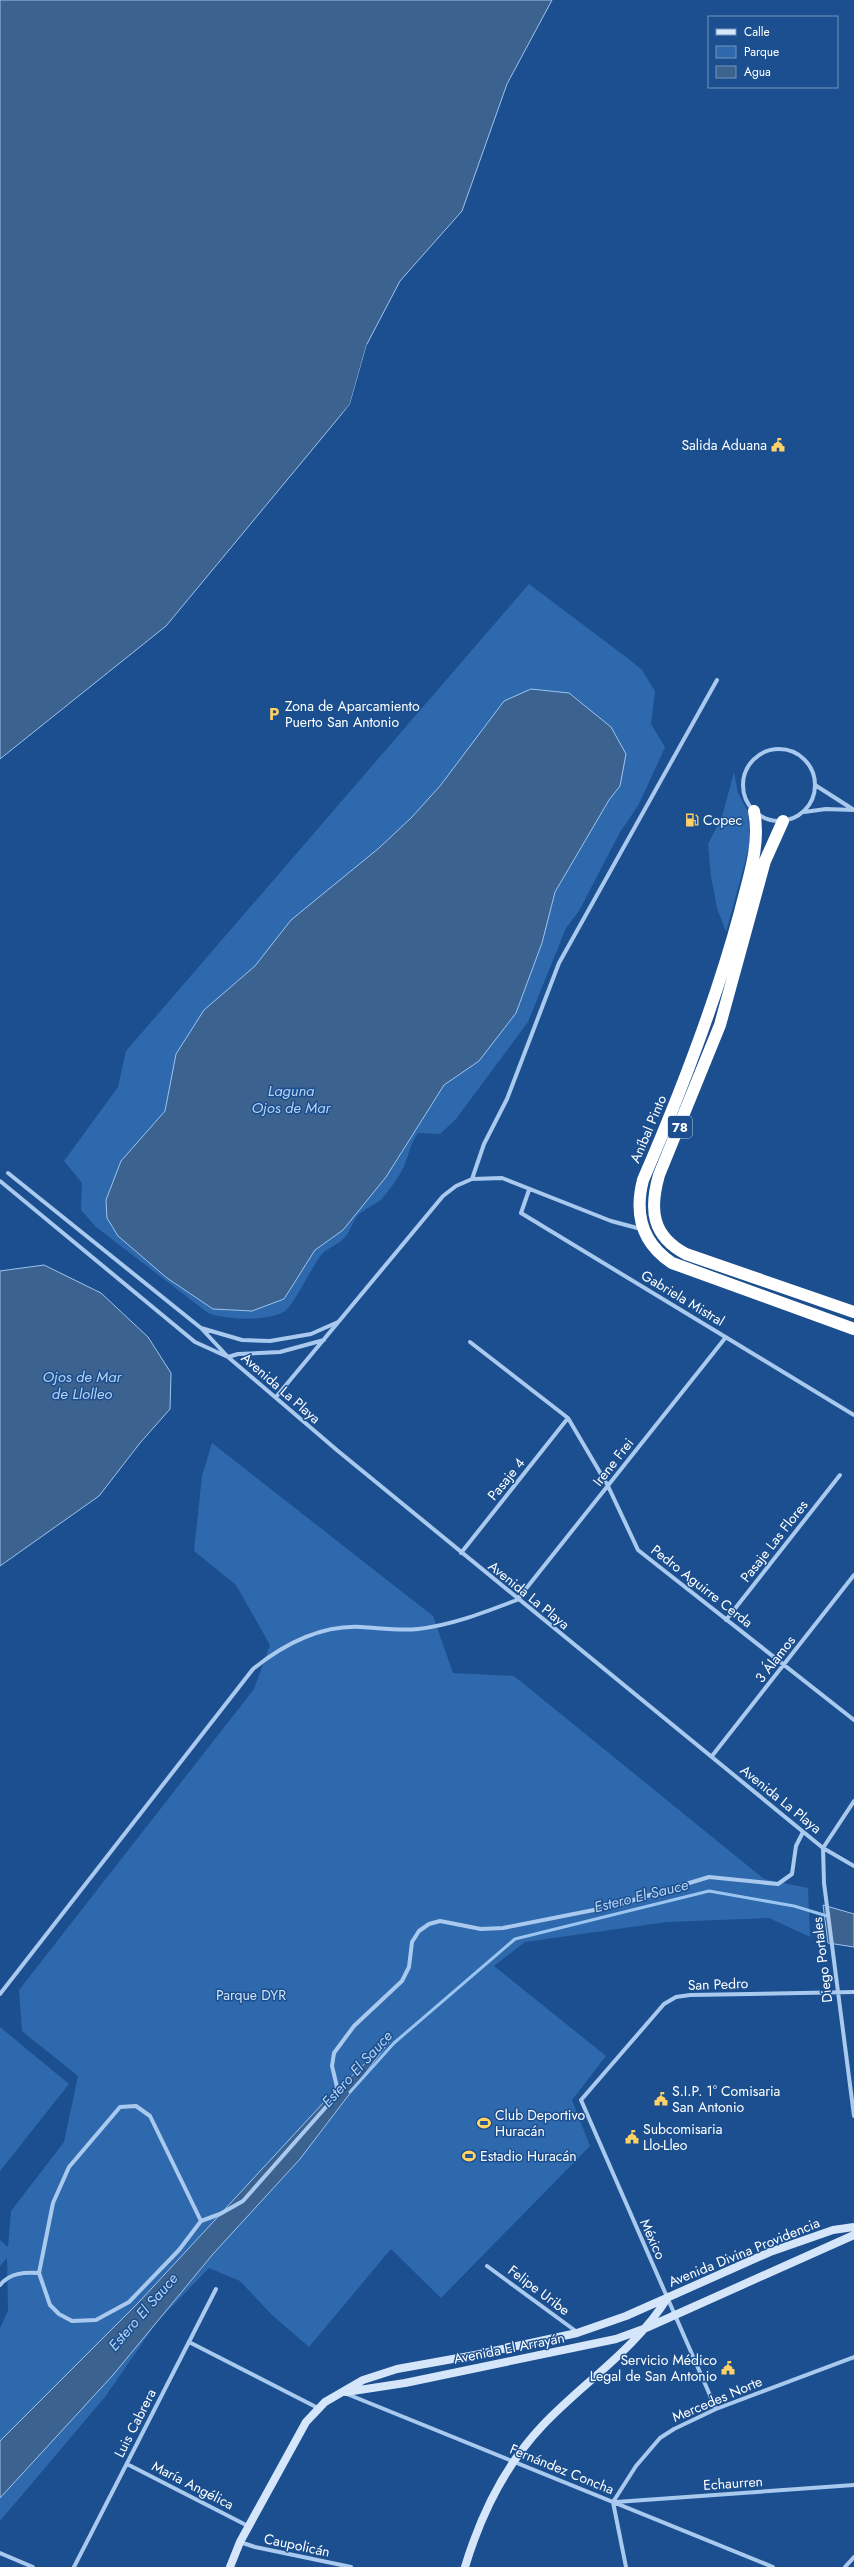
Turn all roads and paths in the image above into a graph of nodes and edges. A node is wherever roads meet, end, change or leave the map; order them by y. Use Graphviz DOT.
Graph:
graph roads {
  1 [pos="717,680"];
  2 [pos="815,785"];
  3 [pos="854,810"];
  4 [pos="754,811"];
  5 [pos="804,812"];
  6 [pos="782,821"];
  7 [pos="8,1173"];
  8 [pos="472,1179"];
  9 [pos="0,1181"];
  10 [pos="530,1190"];
  11 [pos="642,1229"];
  12 [pos="660,1231"];
  13 [pos="854,1312"];
  14 [pos="340,1321"];
  15 [pos="201,1328"];
  16 [pos="854,1329"];
  17 [pos="726,1337"];
  18 [pos="325,1339"];
  19 [pos="470,1342"];
  20 [pos="228,1357"];
  21 [pos="276,1397"];
  22 [pos="854,1415"];
  23 [pos="568,1418"];
  24 [pos="840,1475"];
  25 [pos="608,1486"];
  26 [pos="460,1553"];
  27 [pos="854,1575"];
  28 [pos="517,1600"];
  29 [pos="726,1620"];
  30 [pos="785,1665"];
  31 [pos="854,1720"];
  32 [pos="712,1756"];
  33 [pos="854,1801"];
  34 [pos="804,1832"];
  35 [pos="823,1848"];
  36 [pos="854,1866"];
  37 [pos="836,1991"];
  38 [pos="854,1992"];
  39 [pos="0,1994"];
  40 [pos="581,2100"];
  41 [pos="854,2116"];
  42 [pos="201,2221"];
  43 [pos="854,2227"];
  44 [pos="854,2235"];
  45 [pos="487,2266"];
  46 [pos="39,2273"];
  47 [pos="0,2285"];
  48 [pos="216,2289"];
  49 [pos="668,2298"];
  50 [pos="675,2313"];
  51 [pos="646,2328"];
  52 [pos="577,2333"];
  53 [pos="189,2342"];
  54 [pos="854,2357"];
  55 [pos="343,2392"];
  56 [pos="318,2408"];
  57 [pos="716,2408"];
  58 [pos="512,2461"];
  59 [pos="127,2464"];
  60 [pos="854,2485"];
  61 [pos="613,2502"];
  62 [pos="248,2526"];
  63 [pos="240,2542"];
  64 [pos="0,2553"];
  65 [pos="854,2557"];
  66 [pos="33,2567"];
  67 [pos="74,2567"];
  68 [pos="230,2567"];
  69 [pos="351,2567"];
  70 [pos="465,2567"];
  71 [pos="626,2567"];
  72 [pos="773,2567"];
  73 [pos="845,2567"];
  1 -- 8 [label="street"];
  2 -- 3 [label="street"];
  2 -- 4 [label="street"];
  2 -- 5 [label="street"];
  3 -- 5 [label="street"];
  4 -- 6 [label="street"];
  4 -- 11 [label="highway, Aníbal Pinto / 78"];
  5 -- 6 [label="street"];
  6 -- 12 [label="highway, Aníbal Pinto / 78"];
  7 -- 15 [label="street"];
  8 -- 10 [label="street"];
  8 -- 14 [label="street"];
  9 -- 20 [label="street"];
  10 -- 11 [label="street"];
  10 -- 17 [label="street, Gabriela Mistral"];
  11 -- 12 [label="highway"];
  11 -- 16 [label="highway, Aníbal Pinto / 78"];
  12 -- 13 [label="highway, Aníbal Pinto / 78"];
  14 -- 15 [label="street"];
  14 -- 18 [label="street"];
  15 -- 20 [label="street, Avenida La Playa"];
  17 -- 22 [label="street, Gabriela Mistral"];
  17 -- 25 [label="street, Irene Frei"];
  18 -- 20 [label="street"];
  18 -- 21 [label="street"];
  19 -- 23 [label="street, Pedro Aguirre Cerda"];
  20 -- 21 [label="street, Avenida La Playa"];
  21 -- 26 [label="street, Avenida La Playa"];
  23 -- 25 [label="street, Pedro Aguirre Cerda"];
  23 -- 26 [label="street, Pasaje 4"];
  24 -- 29 [label="street, Pasaje Las Flores"];
  25 -- 28 [label="street, Irene Frei"];
  25 -- 29 [label="street, Pedro Aguirre Cerda"];
  26 -- 28 [label="street, Avenida La Playa"];
  27 -- 30 [label="street, 3 Álamos"];
  28 -- 32 [label="street, Avenida La Playa"];
  28 -- 39 [label="street"];
  29 -- 30 [label="street, Pedro Aguirre Cerda"];
  30 -- 31 [label="street, Pedro Aguirre Cerda"];
  30 -- 32 [label="street, 3 Álamos"];
  32 -- 34 [label="street, Avenida La Playa"];
  33 -- 35 [label="street"];
  34 -- 35 [label="street, Avenida La Playa"];
  34 -- 42 [label="street"];
  35 -- 36 [label="street, Avenida La Playa"];
  35 -- 37 [label="street, Diego Portales"];
  37 -- 38 [label="street, San Pedro"];
  37 -- 40 [label="street, San Pedro"];
  37 -- 41 [label="street, Diego Portales"];
  40 -- 49 [label="street, México"];
  42 -- 46 [label="street"];
  42 -- 46 [label="street"];
  43 -- 49 [label="street, Avenida Divina Providencia"];
  44 -- 50 [label="street, Avenida Divina Providencia"];
  45 -- 52 [label="street, Felipe Uribe"];
  46 -- 47 [label="street"];
  48 -- 53 [label="street, Luis Cabrera"];
  49 -- 50 [label="street, México"];
  49 -- 51 [label="street"];
  49 -- 52 [label="street, Avenida El Arrayán"];
  50 -- 51 [label="street, Avenida El Arrayán"];
  50 -- 57 [label="street, México"];
  51 -- 55 [label="street, Avenida El Arrayán"];
  51 -- 58 [label="street"];
  52 -- 55 [label="street, Avenida El Arrayán"];
  53 -- 56 [label="street"];
  53 -- 59 [label="street, Luis Cabrera"];
  54 -- 57 [label="street, Mercedes Norte"];
  55 -- 56 [label="street, Avenida El Arrayán"];
  55 -- 58 [label="street, Fernández Concha"];
  56 -- 62 [label="street, Avenida El Arrayán"];
  57 -- 61 [label="street, Mercedes Norte"];
  58 -- 61 [label="street, Fernández Concha"];
  58 -- 70 [label="street"];
  59 -- 62 [label="street, María Angélica"];
  59 -- 67 [label="street, Luis Cabrera"];
  60 -- 61 [label="street, Echaurren"];
  61 -- 71 [label="street"];
  61 -- 72 [label="street, Fernández Concha"];
  62 -- 63 [label="street, Avenida El Arrayán"];
  63 -- 68 [label="street, Avenida El Arrayán"];
  63 -- 69 [label="street, Caupolicán"];
  64 -- 66 [label="street"];
  65 -- 73 [label="street"];
}
